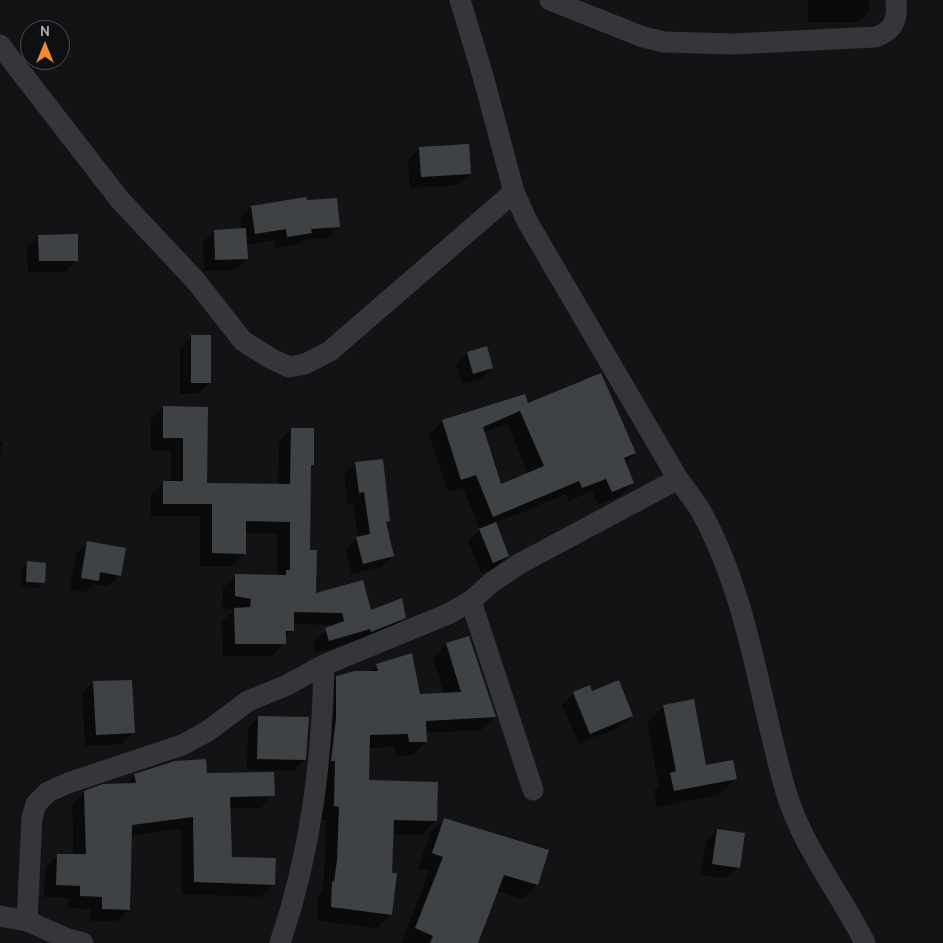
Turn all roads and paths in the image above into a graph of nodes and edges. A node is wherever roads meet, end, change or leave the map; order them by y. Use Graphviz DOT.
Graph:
graph roads {
  1 [pos="460,0"];
  2 [pos="550,0"];
  3 [pos="896,0"];
  4 [pos="0,45"];
  5 [pos="514,192"];
  6 [pos="678,479"];
  7 [pos="471,601"];
  8 [pos="324,665"];
  9 [pos="533,790"];
  10 [pos="0,916"];
  11 [pos="27,920"];
  12 [pos="83,943"];
  13 [pos="280,943"];
  14 [pos="865,943"];
  1 -- 5 [label="street"];
  2 -- 3 [label="street"];
  4 -- 5 [label="street"];
  5 -- 6 [label="street"];
  6 -- 7 [label="street"];
  6 -- 14 [label="street"];
  7 -- 8 [label="street"];
  7 -- 9 [label="street"];
  8 -- 11 [label="street"];
  8 -- 13 [label="street"];
  10 -- 11 [label="street"];
  11 -- 12 [label="street"];
}
